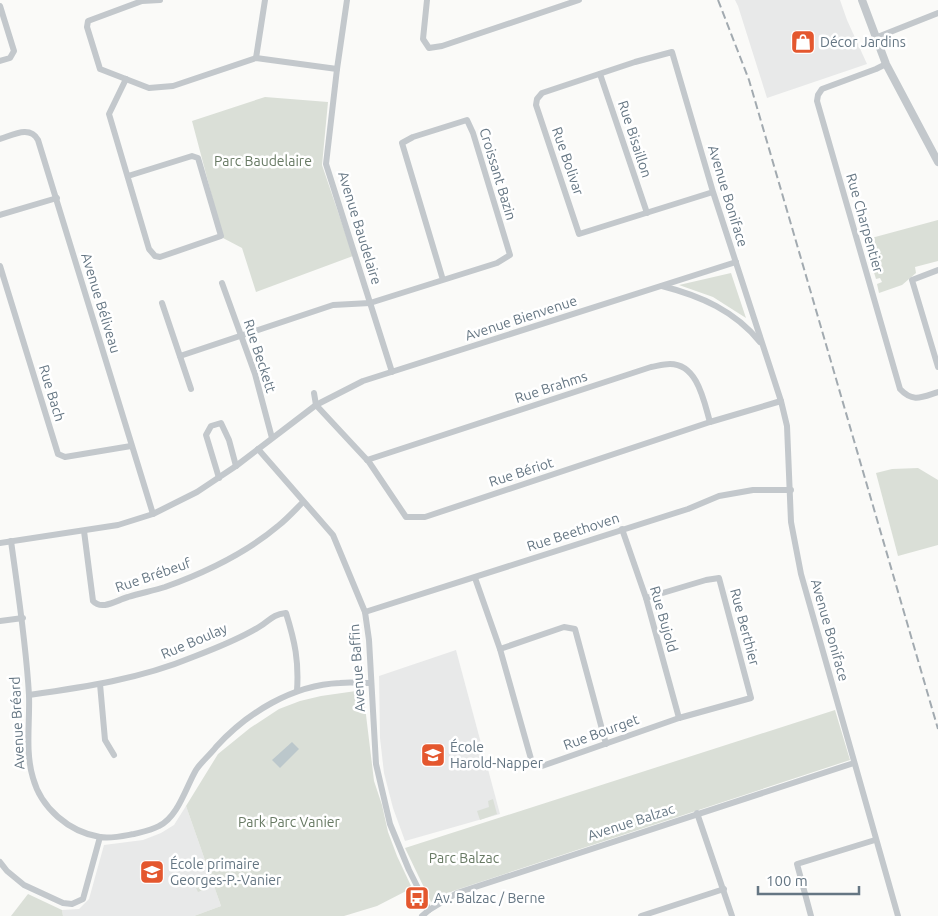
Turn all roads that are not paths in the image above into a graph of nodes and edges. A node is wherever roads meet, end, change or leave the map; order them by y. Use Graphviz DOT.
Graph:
graph roads {
  1 [pos="160,0"];
  2 [pos="265,0"];
  3 [pos="347,0"];
  4 [pos="426,0"];
  5 [pos="579,0"];
  6 [pos="862,0"];
  7 [pos="0,6"];
  8 [pos="938,13"];
  9 [pos="875,38"];
  10 [pos="672,52"];
  11 [pos="256,58"];
  12 [pos="0,61"];
  13 [pos="886,64"];
  14 [pos="337,69"];
  15 [pos="600,74"];
  16 [pos="126,78"];
  17 [pos="0,139"];
  18 [pos="938,162"];
  19 [pos="128,176"];
  20 [pos="713,192"];
  21 [pos="57,198"];
  22 [pos="646,213"];
  23 [pos="0,216"];
  24 [pos="736,262"];
  25 [pos="0,266"];
  26 [pos="938,270"];
  27 [pos="443,280"];
  28 [pos="222,283"];
  29 [pos="661,286"];
  30 [pos="162,302"];
  31 [pos="370,303"];
  32 [pos="240,336"];
  33 [pos="763,346"];
  34 [pos="180,356"];
  35 [pos="938,367"];
  36 [pos="392,372"];
  37 [pos="192,389"];
  38 [pos="938,392"];
  39 [pos="314,393"];
  40 [pos="781,401"];
  41 [pos="316,405"];
  42 [pos="710,422"];
  43 [pos="272,438"];
  44 [pos="132,446"];
  45 [pos="258,449"];
  46 [pos="367,460"];
  47 [pos="236,466"];
  48 [pos="218,478"];
  49 [pos="791,490"];
  50 [pos="303,502"];
  51 [pos="152,514"];
  52 [pos="622,529"];
  53 [pos="84,531"];
  54 [pos="11,541"];
  55 [pos="0,543"];
  56 [pos="475,578"];
  57 [pos="646,598"];
  58 [pos="365,612"];
  59 [pos="23,618"];
  60 [pos="0,621"];
  61 [pos="500,649"];
  62 [pos="370,683"];
  63 [pos="100,684"];
  64 [pos="297,691"];
  65 [pos="29,695"];
  66 [pos="751,698"];
  67 [pos="679,718"];
  68 [pos="606,744"];
  69 [pos="114,755"];
  70 [pos="854,763"];
  71 [pos="697,813"];
  72 [pos="100,837"];
  73 [pos="875,840"];
  74 [pos="0,862"];
  75 [pos="724,889"];
  76 [pos="429,910"];
  77 [pos="422,916"];
  78 [pos="642,916"];
  79 [pos="732,916"];
  80 [pos="811,916"];
  81 [pos="898,916"];
  1 -- 16 [label="street"];
  2 -- 11 [label="street"];
  3 -- 14 [label="street, Avenue Baudelaire"];
  4 -- 5 [label="street"];
  6 -- 9 [label="street"];
  7 -- 12 [label="street"];
  8 -- 9 [label="street"];
  9 -- 13 [label="street"];
  10 -- 15 [label="street, Rue Bolivar"];
  10 -- 20 [label="street, Avenue Boniface"];
  11 -- 14 [label="street"];
  11 -- 16 [label="street"];
  13 -- 18 [label="street"];
  13 -- 38 [label="street, Rue Charpentier"];
  14 -- 31 [label="street, Avenue Baudelaire"];
  15 -- 22 [label="street, Rue Bisaillon"];
  15 -- 22 [label="street, Rue Bolivar"];
  16 -- 19 [label="street"];
  17 -- 21 [label="street, Avenue Béliveau"];
  19 -- 19 [label="street"];
  20 -- 22 [label="street, Rue Bolivar"];
  20 -- 24 [label="street, Avenue Boniface"];
  21 -- 23 [label="street"];
  21 -- 44 [label="street, Avenue Béliveau"];
  24 -- 29 [label="street, Avenue Bienvenue"];
  24 -- 33 [label="street, Avenue Boniface"];
  25 -- 44 [label="street, Rue Bach"];
  26 -- 35 [label="street"];
  27 -- 27 [label="street, Croissant Bazin"];
  27 -- 31 [label="street, Croissant Bazin"];
  28 -- 32 [label="street, Rue Beckett"];
  29 -- 33 [label="street, Avenue Boniface"];
  29 -- 36 [label="street, Avenue Bienvenue"];
  30 -- 34 [label="street"];
  31 -- 32 [label="street, Croissant Bazin"];
  31 -- 36 [label="street, Avenue Baudelaire"];
  32 -- 34 [label="street, Croissant Bazin"];
  32 -- 43 [label="street, Rue Beckett"];
  33 -- 40 [label="street, Avenue Boniface"];
  34 -- 37 [label="street"];
  36 -- 41 [label="street, Avenue Bienvenue"];
  39 -- 41 [label="street"];
  40 -- 42 [label="street, Rue Bériot"];
  40 -- 49 [label="street, Avenue Boniface"];
  41 -- 43 [label="street, Avenue Bienvenue"];
  41 -- 46 [label="street, Rue Bériot"];
  42 -- 46 [label="street, Rue Bériot"];
  42 -- 46 [label="street, Rue Brahms"];
  43 -- 45 [label="street, Avenue Bienvenue"];
  44 -- 51 [label="street, Avenue Béliveau"];
  45 -- 47 [label="street, Avenue Bienvenue"];
  45 -- 50 [label="street, Avenue Baffin"];
  47 -- 48 [label="street, Avenue Bienvenue"];
  47 -- 48 [label="street"];
  48 -- 51 [label="street, Avenue Bienvenue"];
  49 -- 52 [label="street, Rue Beethoven"];
  49 -- 70 [label="street, Avenue Boniface"];
  50 -- 53 [label="street, Rue Brébeuf"];
  50 -- 58 [label="street, Avenue Baffin"];
  51 -- 53 [label="street, Avenue Bienvenue"];
  52 -- 56 [label="street, Rue Beethoven"];
  52 -- 57 [label="street, Rue Bujold"];
  53 -- 54 [label="street, Avenue Bienvenue"];
  54 -- 55 [label="street, Avenue Bienvenue"];
  54 -- 59 [label="street, Avenue Bréard"];
  56 -- 58 [label="street, Rue Beethoven"];
  56 -- 61 [label="street, Rue Bourget"];
  57 -- 66 [label="street, Rue Berthier"];
  57 -- 67 [label="street, Rue Bujold"];
  58 -- 62 [label="street, Avenue Baffin"];
  59 -- 60 [label="street"];
  59 -- 65 [label="street, Avenue Bréard"];
  61 -- 68 [label="street"];
  61 -- 68 [label="street, Rue Bourget"];
  62 -- 64 [label="street, Avenue Bréard"];
  62 -- 76 [label="street, Avenue Baffin"];
  63 -- 64 [label="street, Rue Boulay"];
  63 -- 65 [label="street, Rue Boulay"];
  63 -- 69 [label="street"];
  64 -- 72 [label="street, Avenue Bréard"];
  65 -- 72 [label="street, Avenue Bréard"];
  66 -- 67 [label="street, Rue Bourget"];
  67 -- 68 [label="street, Rue Bourget"];
  70 -- 71 [label="street, Avenue Balzac"];
  70 -- 73 [label="street, Avenue Boniface"];
  71 -- 75 [label="street"];
  71 -- 76 [label="street, Avenue Balzac"];
  72 -- 74 [label="street"];
  73 -- 80 [label="street"];
  73 -- 81 [label="street, Avenue Boniface"];
  75 -- 78 [label="street"];
  75 -- 79 [label="street"];
  76 -- 77 [label="street, Avenue Balzac"];
}
